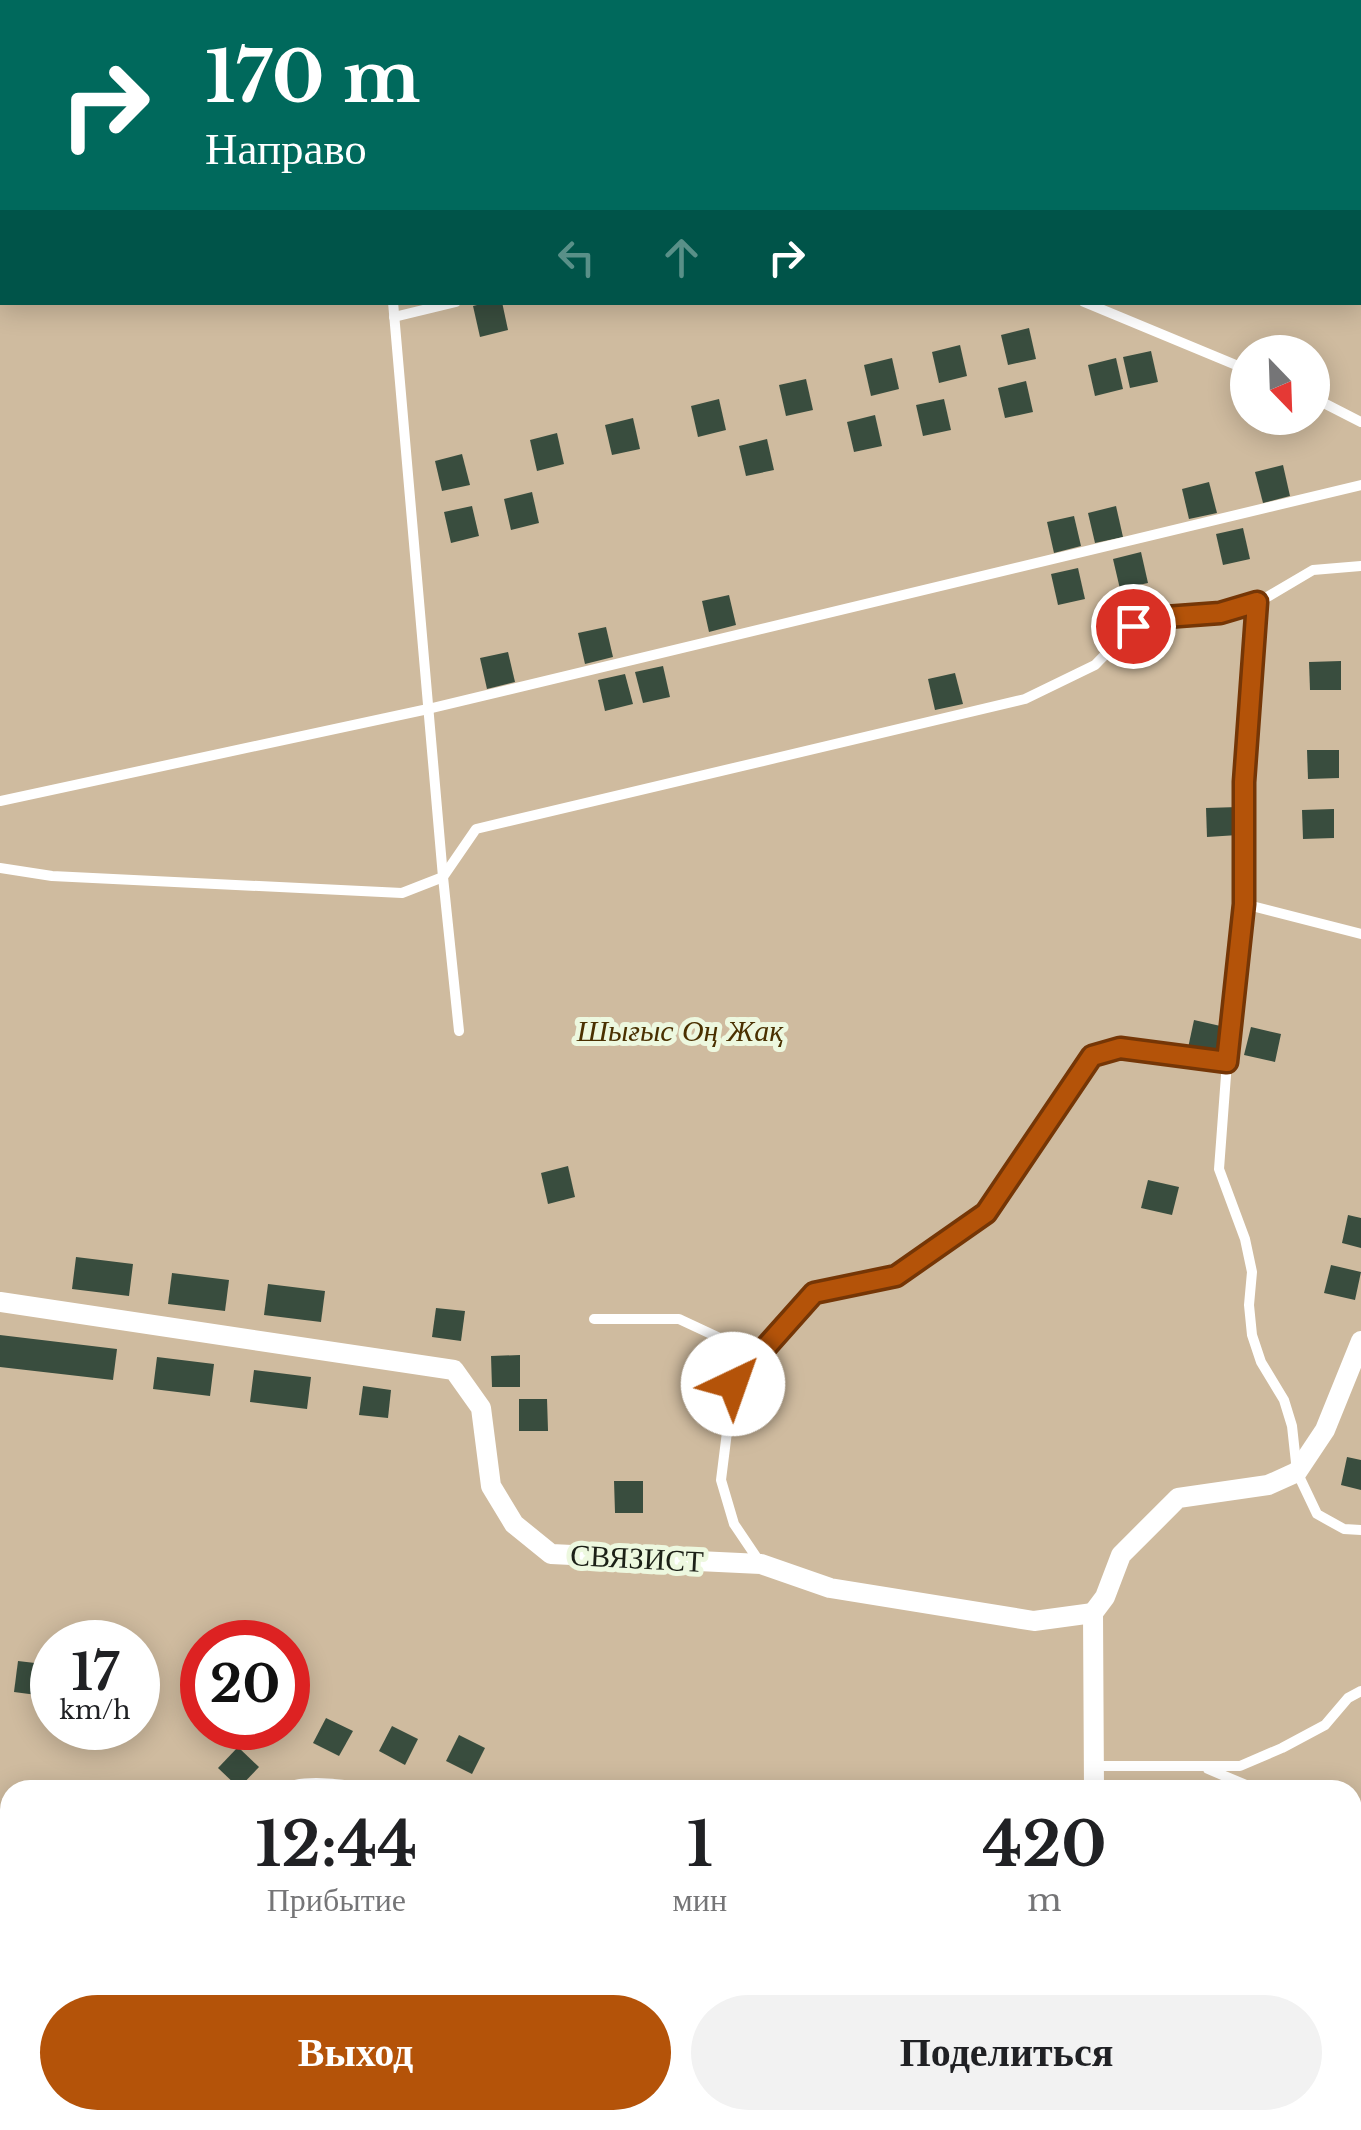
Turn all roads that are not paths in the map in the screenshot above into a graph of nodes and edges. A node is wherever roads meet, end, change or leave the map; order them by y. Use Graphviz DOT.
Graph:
graph roads {
  1 [pos="392,305"];
  2 [pos="444,305"];
  3 [pos="1091,305"];
  4 [pos="394,317"];
  5 [pos="1230,363"];
  6 [pos="1330,406"];
  7 [pos="1361,422"];
  8 [pos="1361,485"];
  9 [pos="1361,566"];
  10 [pos="1257,602"];
  11 [pos="428,710"];
  12 [pos="0,801"];
  13 [pos="0,868"];
  14 [pos="443,877"];
  15 [pos="1244,904"];
  16 [pos="1361,934"];
  17 [pos="459,1031"];
  18 [pos="1227,1062"];
  19 [pos="0,1302"];
  20 [pos="594,1319"];
  21 [pos="1361,1342"];
  22 [pos="733,1384"];
  23 [pos="1297,1472"];
  24 [pos="1361,1530"];
  25 [pos="761,1564"];
  26 [pos="1093,1613"];
  27 [pos="1361,1692"];
  28 [pos="1093,1766"];
  29 [pos="1200,1766"];
  30 [pos="1094,1780"];
  31 [pos="1234,1780"];
  1 -- 4 [label="lane"];
  2 -- 4 [label="lane"];
  3 -- 5 [label="lane"];
  4 -- 11 [label="lane"];
  6 -- 7 [label="lane"];
  8 -- 11 [label="lane"];
  9 -- 10 [label="lane"];
  10 -- 14 [label="lane"];
  10 -- 15 [label="lane"];
  11 -- 12 [label="lane"];
  11 -- 14 [label="lane"];
  13 -- 14 [label="lane"];
  14 -- 17 [label="lane"];
  15 -- 16 [label="lane"];
  15 -- 18 [label="lane"];
  18 -- 22 [label="lane"];
  18 -- 23 [label="lane"];
  19 -- 25 [label="street, СВЯЗИСТ"];
  20 -- 22 [label="lane"];
  21 -- 23 [label="street"];
  22 -- 25 [label="lane"];
  23 -- 24 [label="lane"];
  23 -- 26 [label="street"];
  25 -- 26 [label="street, СВЯЗИСТ"];
  26 -- 28 [label="street"];
  27 -- 29 [label="lane"];
  28 -- 29 [label="lane"];
  28 -- 30 [label="street"];
  29 -- 31 [label="lane"];
}
